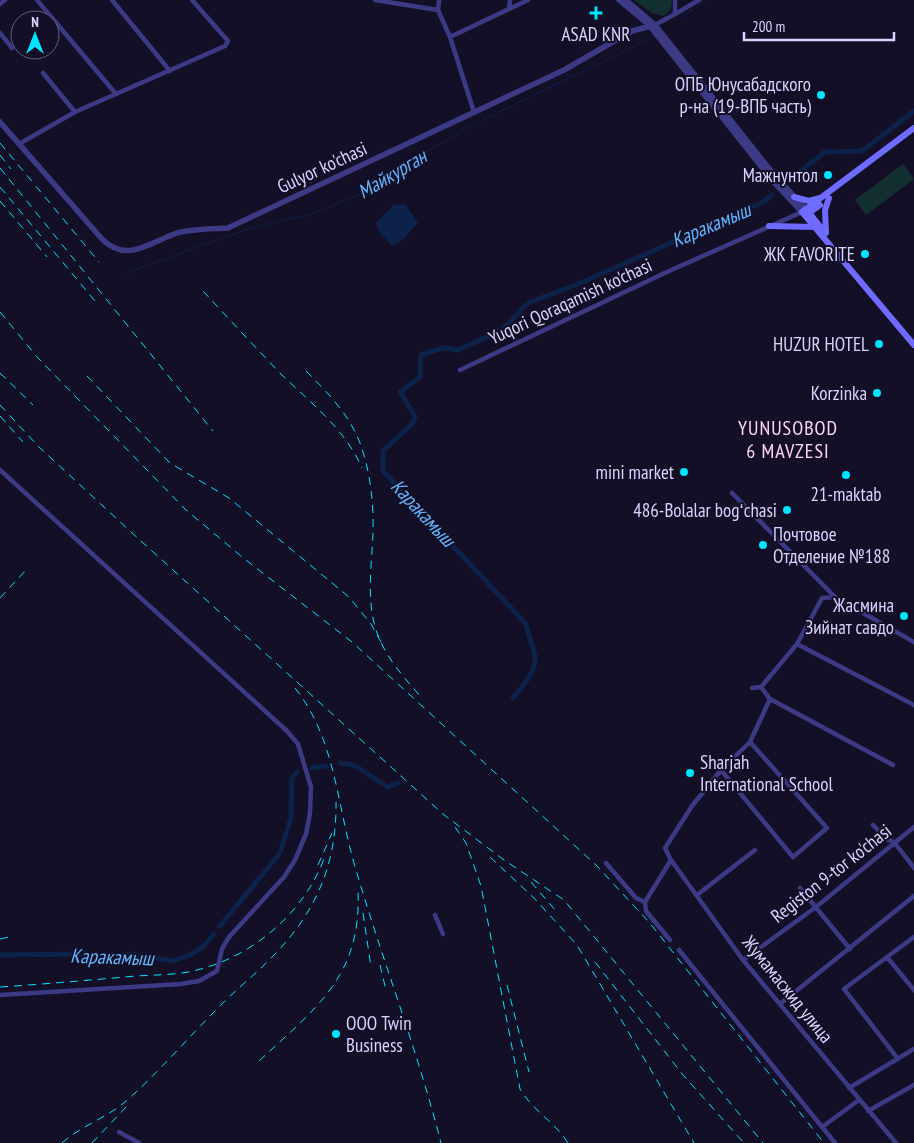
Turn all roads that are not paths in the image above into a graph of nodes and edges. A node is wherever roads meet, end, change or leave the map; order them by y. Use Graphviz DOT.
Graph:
graph roads {
  1 [pos="5,0"];
  2 [pos="37,0"];
  3 [pos="112,0"];
  4 [pos="192,0"];
  5 [pos="375,0"];
  6 [pos="439,0"];
  7 [pos="510,0"];
  8 [pos="528,0"];
  9 [pos="619,0"];
  10 [pos="626,0"];
  11 [pos="675,0"];
  12 [pos="698,0"];
  13 [pos="0,4"];
  14 [pos="509,9"];
  15 [pos="438,10"];
  16 [pos="675,14"];
  17 [pos="652,25"];
  18 [pos="0,34"];
  19 [pos="450,37"];
  20 [pos="10,46"];
  21 [pos="170,71"];
  22 [pos="43,73"];
  23 [pos="116,94"];
  24 [pos="75,112"];
  25 [pos="474,112"];
  26 [pos="0,122"];
  27 [pos="914,128"];
  28 [pos="914,133"];
  29 [pos="20,144"];
  30 [pos="791,196"];
  31 [pos="828,196"];
  32 [pos="806,212"];
  33 [pos="769,226"];
  34 [pos="815,227"];
  35 [pos="826,233"];
  36 [pos="832,246"];
  37 [pos="914,345"];
  38 [pos="460,370"];
  39 [pos="0,470"];
  40 [pos="732,493"];
  41 [pos="834,597"];
  42 [pos="914,642"];
  43 [pos="797,644"];
  44 [pos="761,687"];
  45 [pos="752,688"];
  46 [pos="770,699"];
  47 [pos="914,705"];
  48 [pos="750,742"];
  49 [pos="893,765"];
  50 [pos="721,770"];
  51 [pos="873,825"];
  52 [pos="914,827"];
  53 [pos="894,842"];
  54 [pos="755,850"];
  55 [pos="671,860"];
  56 [pos="606,863"];
  57 [pos="914,868"];
  58 [pos="800,888"];
  59 [pos="697,895"];
  60 [pos="914,896"];
  61 [pos="645,902"];
  62 [pos="816,907"];
  63 [pos="435,915"];
  64 [pos="443,934"];
  65 [pos="914,937"];
  66 [pos="670,940"];
  67 [pos="850,949"];
  68 [pos="679,950"];
  69 [pos="887,957"];
  70 [pos="743,960"];
  71 [pos="914,990"];
  72 [pos="0,995"];
  73 [pos="780,1004"];
  74 [pos="914,1049"];
  75 [pos="898,1059"];
  76 [pos="914,1084"];
  77 [pos="849,1088"];
  78 [pos="859,1100"];
  79 [pos="868,1111"];
  80 [pos="822,1127"];
  81 [pos="119,1132"];
  82 [pos="139,1143"];
  83 [pos="835,1143"];
  84 [pos="896,1143"];
  1 -- 13 [label="street"];
  2 -- 23 [label="street"];
  3 -- 21 [label="street"];
  4 -- 21 [label="street"];
  5 -- 15 [label="street"];
  6 -- 15 [label="street"];
  7 -- 14 [label="street"];
  8 -- 14 [label="street"];
  9 -- 17 [label="street"];
  10 -- 17 [label="street"];
  11 -- 16 [label="street"];
  12 -- 16 [label="street, Gulyor ko'chasi"];
  14 -- 19 [label="street"];
  15 -- 19 [label="street"];
  16 -- 17 [label="street, Gulyor ko'chasi"];
  17 -- 25 [label="street, Gulyor ko'chasi"];
  17 -- 30 [label="street"];
  18 -- 20 [label="street"];
  19 -- 25 [label="street"];
  21 -- 23 [label="street"];
  22 -- 24 [label="street"];
  23 -- 24 [label="street"];
  24 -- 29 [label="street"];
  25 -- 29 [label="street, Gulyor ko'chasi"];
  26 -- 29 [label="street, Gulyor ko'chasi"];
  27 -- 31 [label="main road, Yuqori Qoraqamish ko'chasi"];
  28 -- 31 [label="main road, Yuqori Qoraqamish ko'chasi"];
  30 -- 31 [label="main road"];
  30 -- 32 [label="street"];
  31 -- 32 [label="main road, Yuqori Qoraqamish ko'chasi"];
  31 -- 35 [label="main road"];
  32 -- 33 [label="street, Yuqori Qoraqamish ko'chasi"];
  32 -- 34 [label="main road"];
  32 -- 35 [label="main road"];
  33 -- 34 [label="main road"];
  33 -- 38 [label="street, Yuqori Qoraqamish ko'chasi"];
  34 -- 36 [label="main road"];
  35 -- 36 [label="main road"];
  36 -- 37 [label="main road"];
  39 -- 72 [label="street"];
  40 -- 41 [label="street"];
  41 -- 42 [label="street"];
  41 -- 43 [label="street"];
  43 -- 44 [label="street"];
  43 -- 47 [label="street"];
  44 -- 45 [label="street"];
  44 -- 46 [label="street"];
  46 -- 48 [label="street"];
  46 -- 49 [label="street"];
  48 -- 50 [label="street"];
  48 -- 50 [label="street"];
  50 -- 55 [label="street, Жумамасжид улица"];
  51 -- 53 [label="street"];
  52 -- 53 [label="street, Registon 9-tor ko'chasi"];
  53 -- 57 [label="street"];
  53 -- 62 [label="street, Registon 9-tor ko'chasi"];
  54 -- 59 [label="street"];
  55 -- 59 [label="street, Жумамасжид улица"];
  55 -- 61 [label="street"];
  56 -- 61 [label="street"];
  58 -- 62 [label="street"];
  59 -- 70 [label="street, Жумамасжид улица"];
  60 -- 67 [label="street"];
  61 -- 66 [label="street"];
  62 -- 67 [label="street"];
  62 -- 70 [label="street, Registon 9-tor ko'chasi"];
  63 -- 64 [label="street"];
  65 -- 69 [label="street"];
  67 -- 73 [label="street"];
  68 -- 80 [label="street"];
  69 -- 71 [label="street"];
  69 -- 75 [label="street"];
  70 -- 73 [label="street, Жумамасжид улица"];
  73 -- 77 [label="street, Жумамасжид улица"];
  74 -- 75 [label="street"];
  75 -- 77 [label="street"];
  76 -- 79 [label="street"];
  77 -- 78 [label="street, Жумамасжид улица"];
  78 -- 79 [label="street, Жумамасжид улица"];
  78 -- 80 [label="street"];
  79 -- 84 [label="street, Жумамасжид улица"];
  80 -- 83 [label="street"];
  81 -- 82 [label="street"];
}
